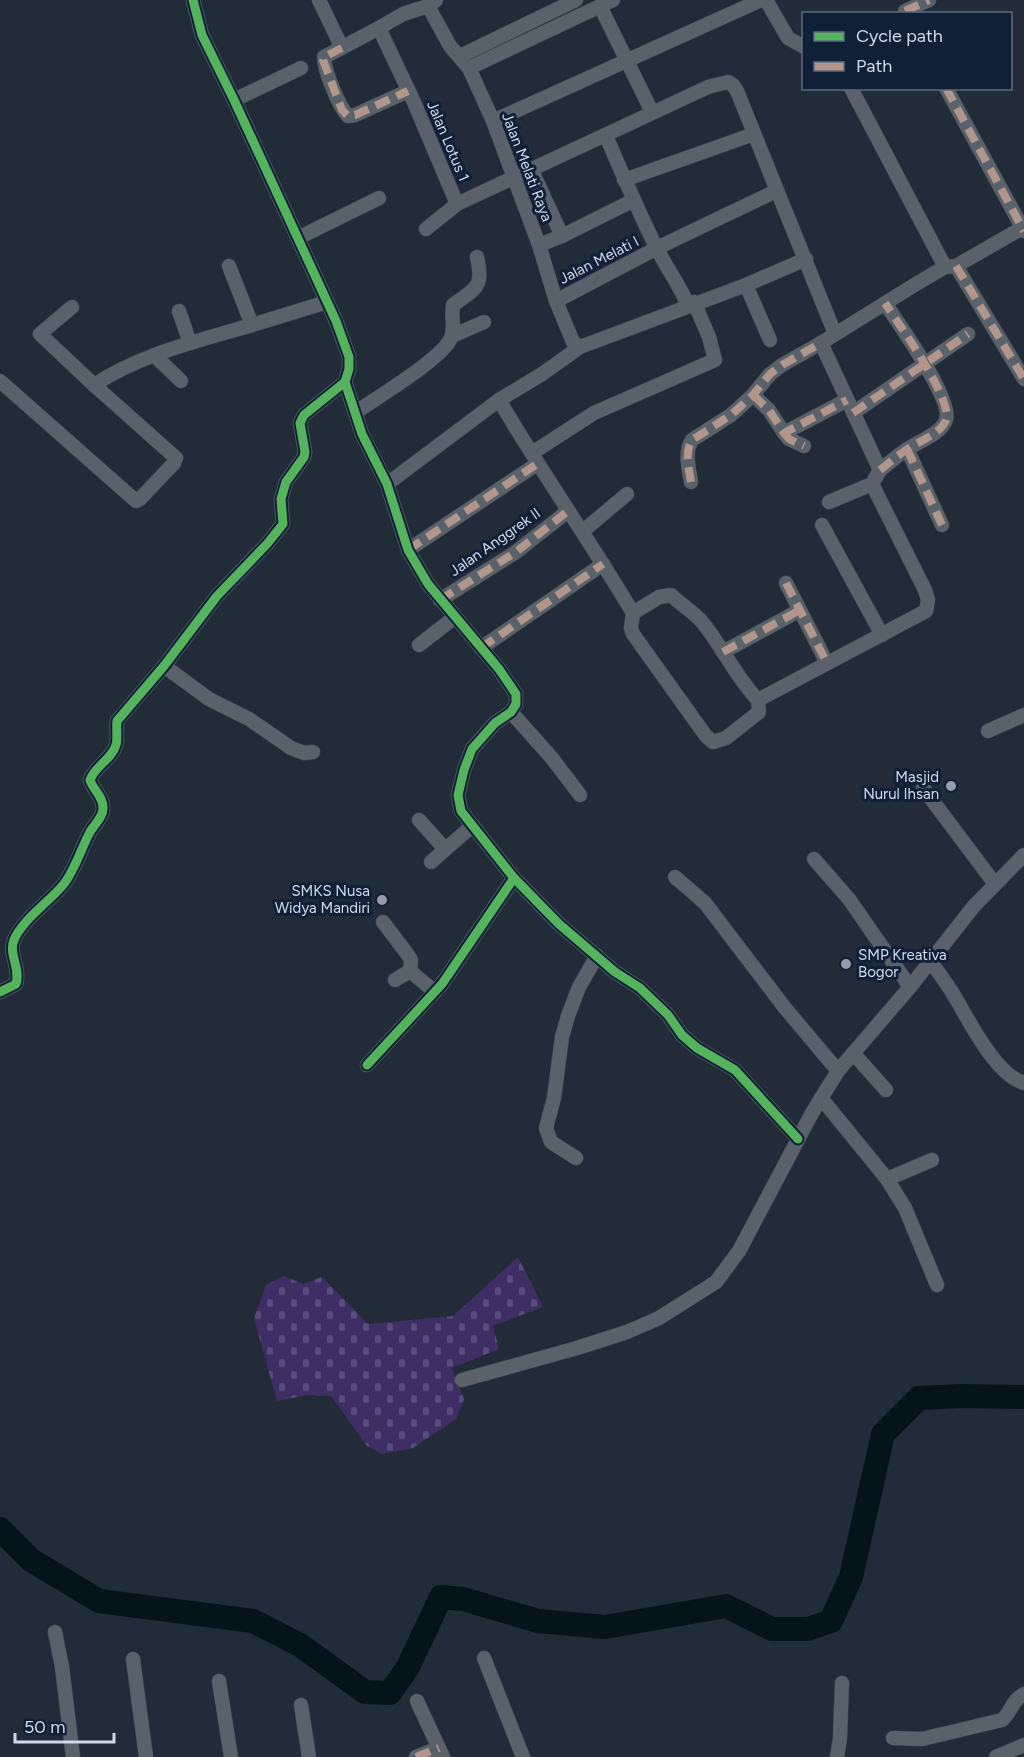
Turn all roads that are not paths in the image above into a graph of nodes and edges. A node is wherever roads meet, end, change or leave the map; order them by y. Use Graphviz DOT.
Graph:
graph roads {
  1 [pos="194,0"];
  2 [pos="319,0"];
  3 [pos="396,0"];
  4 [pos="576,0"];
  5 [pos="613,0"];
  6 [pos="761,0"];
  7 [pos="766,0"];
  8 [pos="929,0"];
  9 [pos="432,3"];
  10 [pos="600,6"];
  11 [pos="562,7"];
  12 [pos="904,8"];
  13 [pos="403,14"];
  14 [pos="568,21"];
  15 [pos="379,28"];
  16 [pos="802,46"];
  17 [pos="342,48"];
  18 [pos="460,56"];
  19 [pos="626,60"];
  20 [pos="301,68"];
  21 [pos="469,68"];
  22 [pos="852,90"];
  23 [pos="947,90"];
  24 [pos="408,91"];
  25 [pos="234,100"];
  26 [pos="652,112"];
  27 [pos="493,120"];
  28 [pos="754,134"];
  29 [pos="606,136"];
  30 [pos="531,169"];
  31 [pos="514,177"];
  32 [pos="624,180"];
  33 [pos="776,191"];
  34 [pos="379,198"];
  35 [pos="634,200"];
  36 [pos="457,204"];
  37 [pos="426,229"];
  38 [pos="1023,229"];
  39 [pos="562,236"];
  40 [pos="298,238"];
  41 [pos="538,245"];
  42 [pos="657,248"];
  43 [pos="477,257"];
  44 [pos="806,259"];
  45 [pos="230,266"];
  46 [pos="951,266"];
  47 [pos="746,285"];
  48 [pos="556,301"];
  49 [pos="327,302"];
  50 [pos="885,303"];
  51 [pos="691,304"];
  52 [pos="72,307"];
  53 [pos="179,311"];
  54 [pos="484,322"];
  55 [pos="252,325"];
  56 [pos="835,334"];
  57 [pos="968,334"];
  58 [pos="452,336"];
  59 [pos="770,340"];
  60 [pos="190,343"];
  61 [pos="821,343"];
  62 [pos="580,347"];
  63 [pos="154,355"];
  64 [pos="924,362"];
  65 [pos="1024,379"];
  66 [pos="0,381"];
  67 [pos="181,381"];
  68 [pos="345,382"];
  69 [pos="94,385"];
  70 [pos="753,395"];
  71 [pos="499,400"];
  72 [pos="850,406"];
  73 [pos="355,413"];
  74 [pos="784,433"];
  75 [pos="804,446"];
  76 [pos="907,449"];
  77 [pos="535,458"];
  78 [pos="880,470"];
  79 [pos="691,482"];
  80 [pos="387,484"];
  81 [pos="872,484"];
  82 [pos="627,494"];
  83 [pos="829,502"];
  84 [pos="568,511"];
  85 [pos="822,525"];
  86 [pos="942,525"];
  87 [pos="583,531"];
  88 [pos="408,550"];
  89 [pos="603,564"];
  90 [pos="786,583"];
  91 [pos="440,600"];
  92 [pos="800,610"];
  93 [pos="633,614"];
  94 [pos="455,617"];
  95 [pos="882,635"];
  96 [pos="419,645"];
  97 [pos="481,648"];
  98 [pos="723,652"];
  99 [pos="827,663"];
  100 [pos="164,666"];
  101 [pos="758,700"];
  102 [pos="511,712"];
  103 [pos="1024,715"];
  104 [pos="988,731"];
  105 [pos="313,752"];
  106 [pos="923,788"];
  107 [pos="580,795"];
  108 [pos="419,820"];
  109 [pos="472,826"];
  110 [pos="445,849"];
  111 [pos="1024,855"];
  112 [pos="814,859"];
  113 [pos="431,862"];
  114 [pos="675,877"];
  115 [pos="514,878"];
  116 [pos="995,884"];
  117 [pos="383,922"];
  118 [pos="597,956"];
  119 [pos="930,960"];
  120 [pos="410,971"];
  121 [pos="395,980"];
  122 [pos="909,987"];
  123 [pos="0,992"];
  124 [pos="435,992"];
  125 [pos="853,1053"];
  126 [pos="367,1065"];
  127 [pos="838,1071"];
  128 [pos="1024,1083"];
  129 [pos="886,1090"];
  130 [pos="821,1098"];
  131 [pos="798,1139"];
  132 [pos="576,1158"];
  133 [pos="932,1160"];
  134 [pos="887,1179"];
  135 [pos="937,1285"];
  136 [pos="462,1380"];
  137 [pos="55,1632"];
  138 [pos="484,1658"];
  139 [pos="133,1659"];
  140 [pos="219,1681"];
  141 [pos="842,1683"];
  142 [pos="1024,1694"];
  143 [pos="417,1701"];
  144 [pos="301,1705"];
  145 [pos="893,1738"];
  146 [pos="1024,1745"];
  147 [pos="441,1753"];
  148 [pos="74,1757"];
  149 [pos="146,1757"];
  150 [pos="231,1757"];
  151 [pos="309,1757"];
  152 [pos="416,1757"];
  153 [pos="523,1757"];
  154 [pos="837,1757"];
  155 [pos="996,1757"];
  1 -- 25 [label="street"];
  2 -- 17 [label="street"];
  3 -- 13 [label="street"];
  4 -- 11 [label="street"];
  5 -- 10 [label="street"];
  6 -- 19 [label="street"];
  7 -- 16 [label="street"];
  8 -- 12 [label="street"];
  9 -- 13 [label="street"];
  9 -- 18 [label="street, Jalan Melati Raya"];
  10 -- 14 [label="street"];
  10 -- 19 [label="street"];
  11 -- 14 [label="street"];
  11 -- 18 [label="street"];
  13 -- 15 [label="street"];
  14 -- 21 [label="street"];
  15 -- 17 [label="street"];
  15 -- 24 [label="street, Jalan Lotus 1"];
  17 -- 24 [label="street, Jalan Lotus 1"];
  18 -- 21 [label="street, Jalan Melati Raya"];
  19 -- 26 [label="street"];
  19 -- 27 [label="street"];
  20 -- 25 [label="street"];
  21 -- 27 [label="street, Jalan Melati Raya"];
  22 -- 46 [label="street"];
  23 -- 38 [label="street"];
  24 -- 36 [label="street, Jalan Lotus 1"];
  25 -- 40 [label="street"];
  26 -- 28 [label="street"];
  26 -- 29 [label="street"];
  27 -- 31 [label="street, Jalan Melati Raya"];
  28 -- 32 [label="street"];
  28 -- 33 [label="street"];
  29 -- 30 [label="street"];
  29 -- 32 [label="street"];
  30 -- 31 [label="street"];
  30 -- 39 [label="street"];
  31 -- 36 [label="street"];
  31 -- 41 [label="street, Jalan Melati Raya"];
  32 -- 35 [label="street"];
  33 -- 42 [label="street, Jalan Melati I"];
  33 -- 44 [label="street"];
  34 -- 40 [label="street"];
  35 -- 39 [label="street"];
  35 -- 42 [label="street"];
  36 -- 37 [label="street"];
  38 -- 46 [label="street"];
  39 -- 41 [label="street"];
  40 -- 49 [label="street"];
  41 -- 48 [label="street, Jalan Melati Raya"];
  42 -- 48 [label="street, Jalan Melati I"];
  42 -- 51 [label="street"];
  43 -- 58 [label="street"];
  44 -- 47 [label="street"];
  44 -- 56 [label="street"];
  45 -- 55 [label="street"];
  46 -- 50 [label="street"];
  46 -- 65 [label="street"];
  47 -- 51 [label="street"];
  47 -- 59 [label="street"];
  48 -- 62 [label="street, Jalan Melati Raya"];
  49 -- 55 [label="street"];
  49 -- 68 [label="street"];
  50 -- 56 [label="street"];
  50 -- 64 [label="street"];
  51 -- 62 [label="street"];
  51 -- 77 [label="street"];
  52 -- 69 [label="street"];
  53 -- 60 [label="street"];
  54 -- 58 [label="street"];
  55 -- 60 [label="street"];
  56 -- 61 [label="street"];
  57 -- 64 [label="street"];
  58 -- 73 [label="street"];
  60 -- 63 [label="street"];
  61 -- 70 [label="street"];
  61 -- 72 [label="street"];
  62 -- 71 [label="street"];
  63 -- 67 [label="street"];
  63 -- 69 [label="street"];
  64 -- 72 [label="street"];
  64 -- 76 [label="street"];
  66 -- 69 [label="street"];
  68 -- 73 [label="street"];
  68 -- 100 [label="street"];
  70 -- 74 [label="street"];
  70 -- 79 [label="street"];
  71 -- 77 [label="street"];
  71 -- 80 [label="street"];
  72 -- 74 [label="street"];
  72 -- 78 [label="street"];
  73 -- 80 [label="street"];
  74 -- 75 [label="street"];
  76 -- 78 [label="street"];
  76 -- 86 [label="street"];
  77 -- 84 [label="street"];
  77 -- 88 [label="street"];
  78 -- 81 [label="street"];
  80 -- 88 [label="street"];
  81 -- 83 [label="street"];
  81 -- 95 [label="street"];
  82 -- 87 [label="street"];
  84 -- 87 [label="street"];
  84 -- 91 [label="street, Jalan Anggrek II"];
  85 -- 95 [label="street"];
  87 -- 89 [label="street"];
  88 -- 91 [label="street"];
  89 -- 93 [label="street"];
  89 -- 97 [label="street"];
  90 -- 92 [label="street"];
  91 -- 94 [label="street"];
  92 -- 98 [label="street"];
  92 -- 99 [label="street"];
  93 -- 98 [label="street"];
  93 -- 101 [label="street"];
  94 -- 96 [label="street"];
  94 -- 97 [label="street"];
  95 -- 99 [label="street"];
  97 -- 102 [label="street"];
  98 -- 101 [label="street"];
  99 -- 101 [label="street"];
  100 -- 105 [label="street"];
  100 -- 123 [label="street"];
  102 -- 107 [label="street"];
  102 -- 109 [label="street"];
  103 -- 104 [label="street"];
  106 -- 116 [label="street"];
  108 -- 110 [label="street"];
  109 -- 110 [label="street"];
  109 -- 115 [label="street"];
  110 -- 113 [label="street"];
  111 -- 116 [label="street"];
  112 -- 122 [label="street"];
  114 -- 127 [label="street"];
  115 -- 118 [label="street"];
  115 -- 124 [label="street"];
  116 -- 119 [label="street"];
  117 -- 120 [label="street"];
  118 -- 131 [label="street"];
  118 -- 132 [label="street"];
  119 -- 122 [label="street"];
  119 -- 128 [label="street"];
  120 -- 121 [label="street"];
  120 -- 124 [label="street"];
  122 -- 125 [label="street"];
  124 -- 126 [label="street"];
  125 -- 127 [label="street"];
  125 -- 129 [label="street"];
  127 -- 130 [label="street"];
  130 -- 131 [label="street"];
  130 -- 134 [label="street"];
  131 -- 136 [label="street"];
  133 -- 134 [label="street"];
  134 -- 135 [label="street"];
  137 -- 148 [label="street"];
  138 -- 153 [label="street"];
  139 -- 149 [label="street"];
  140 -- 150 [label="street"];
  141 -- 154 [label="street"];
  142 -- 145 [label="street"];
  143 -- 147 [label="street"];
  144 -- 151 [label="street"];
  146 -- 155 [label="street"];
  147 -- 152 [label="street"];
}
